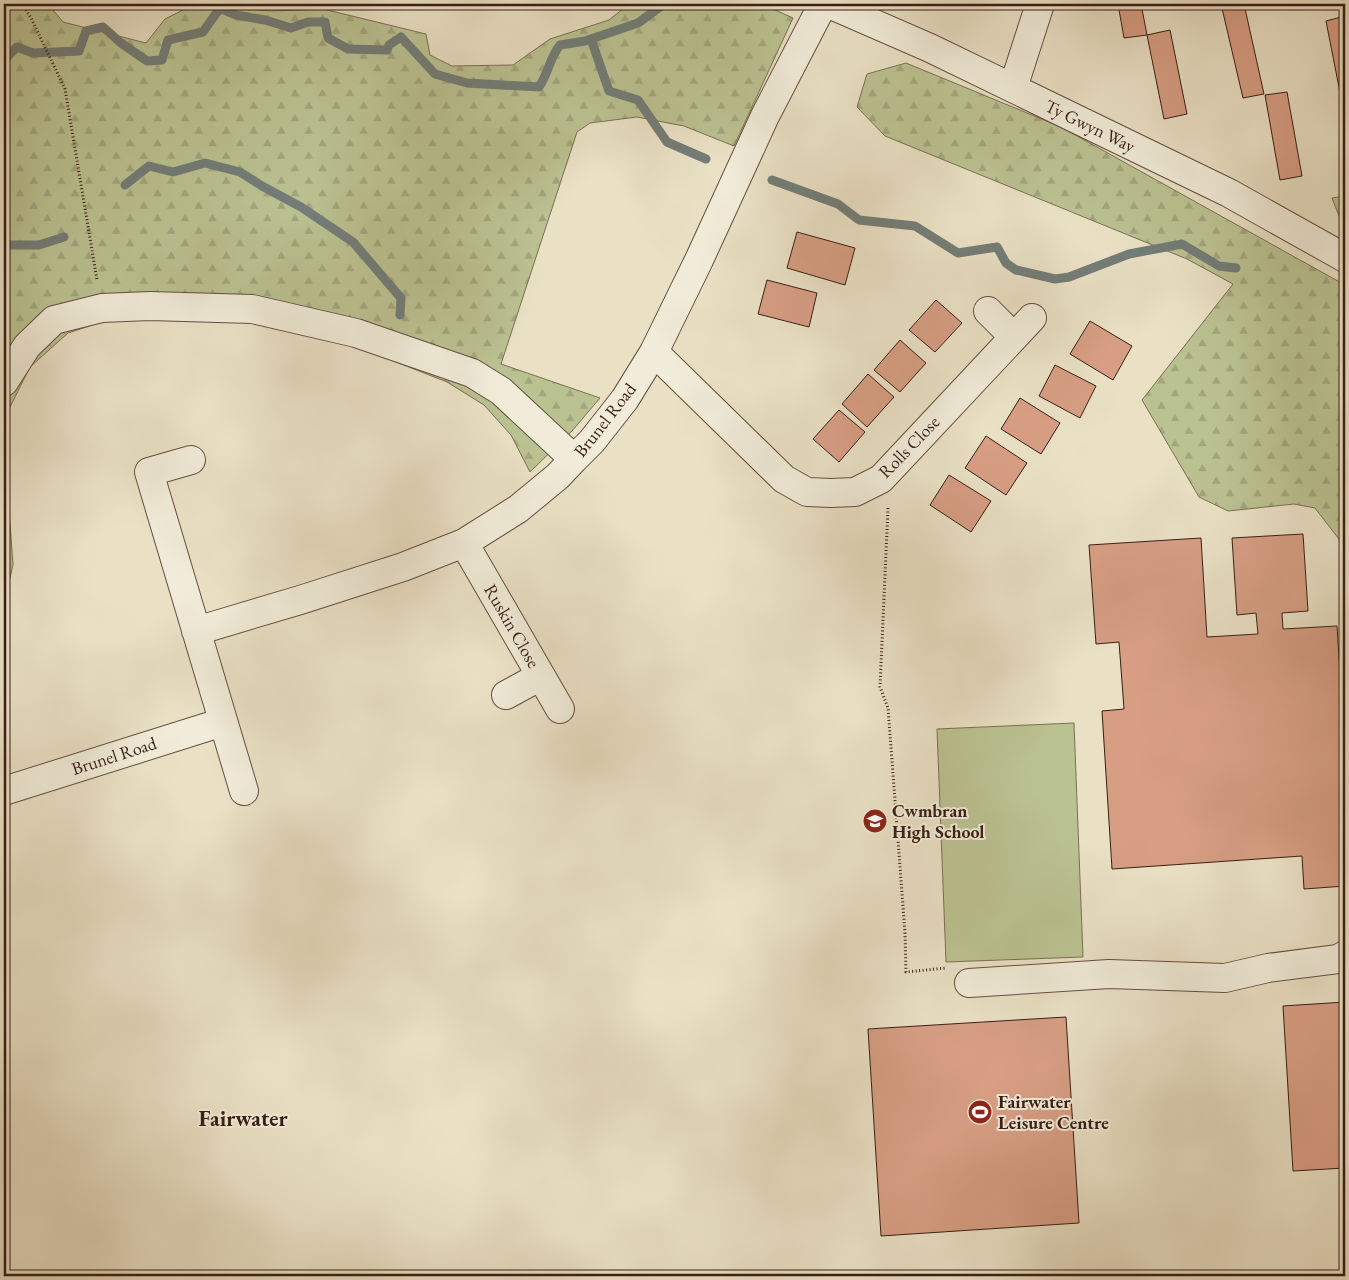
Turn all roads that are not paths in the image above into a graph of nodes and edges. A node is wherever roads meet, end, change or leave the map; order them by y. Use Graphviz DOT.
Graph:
graph roads {
  1 [pos="823,4"];
  2 [pos="829,4"];
  3 [pos="1040,4"];
  4 [pos="1013,88"];
  5 [pos="1345,258"];
  6 [pos="988,311"];
  7 [pos="654,352"];
  8 [pos="4,382"];
  9 [pos="574,459"];
  10 [pos="191,460"];
  11 [pos="464,543"];
  12 [pos="196,631"];
  13 [pos="541,676"];
  14 [pos="506,695"];
  15 [pos="560,709"];
  16 [pos="223,722"];
  17 [pos="4,791"];
  18 [pos="244,792"];
  19 [pos="1345,955"];
  20 [pos="969,983"];
  1 -- 7 [label="street, Brunel Road"];
  2 -- 4 [label="street, Ty Gwyn Way"];
  3 -- 4 [label="street"];
  4 -- 5 [label="street, Ty Gwyn Way"];
  6 -- 7 [label="street, Rolls Close"];
  7 -- 9 [label="street, Brunel Road"];
  8 -- 9 [label="street"];
  9 -- 11 [label="street, Brunel Road"];
  10 -- 12 [label="street"];
  11 -- 12 [label="street, Brunel Road"];
  11 -- 13 [label="street, Ruskin Close"];
  12 -- 16 [label="street"];
  13 -- 14 [label="street"];
  13 -- 15 [label="street, Ruskin Close"];
  16 -- 17 [label="street, Brunel Road"];
  16 -- 18 [label="street"];
  19 -- 20 [label="street"];
}
